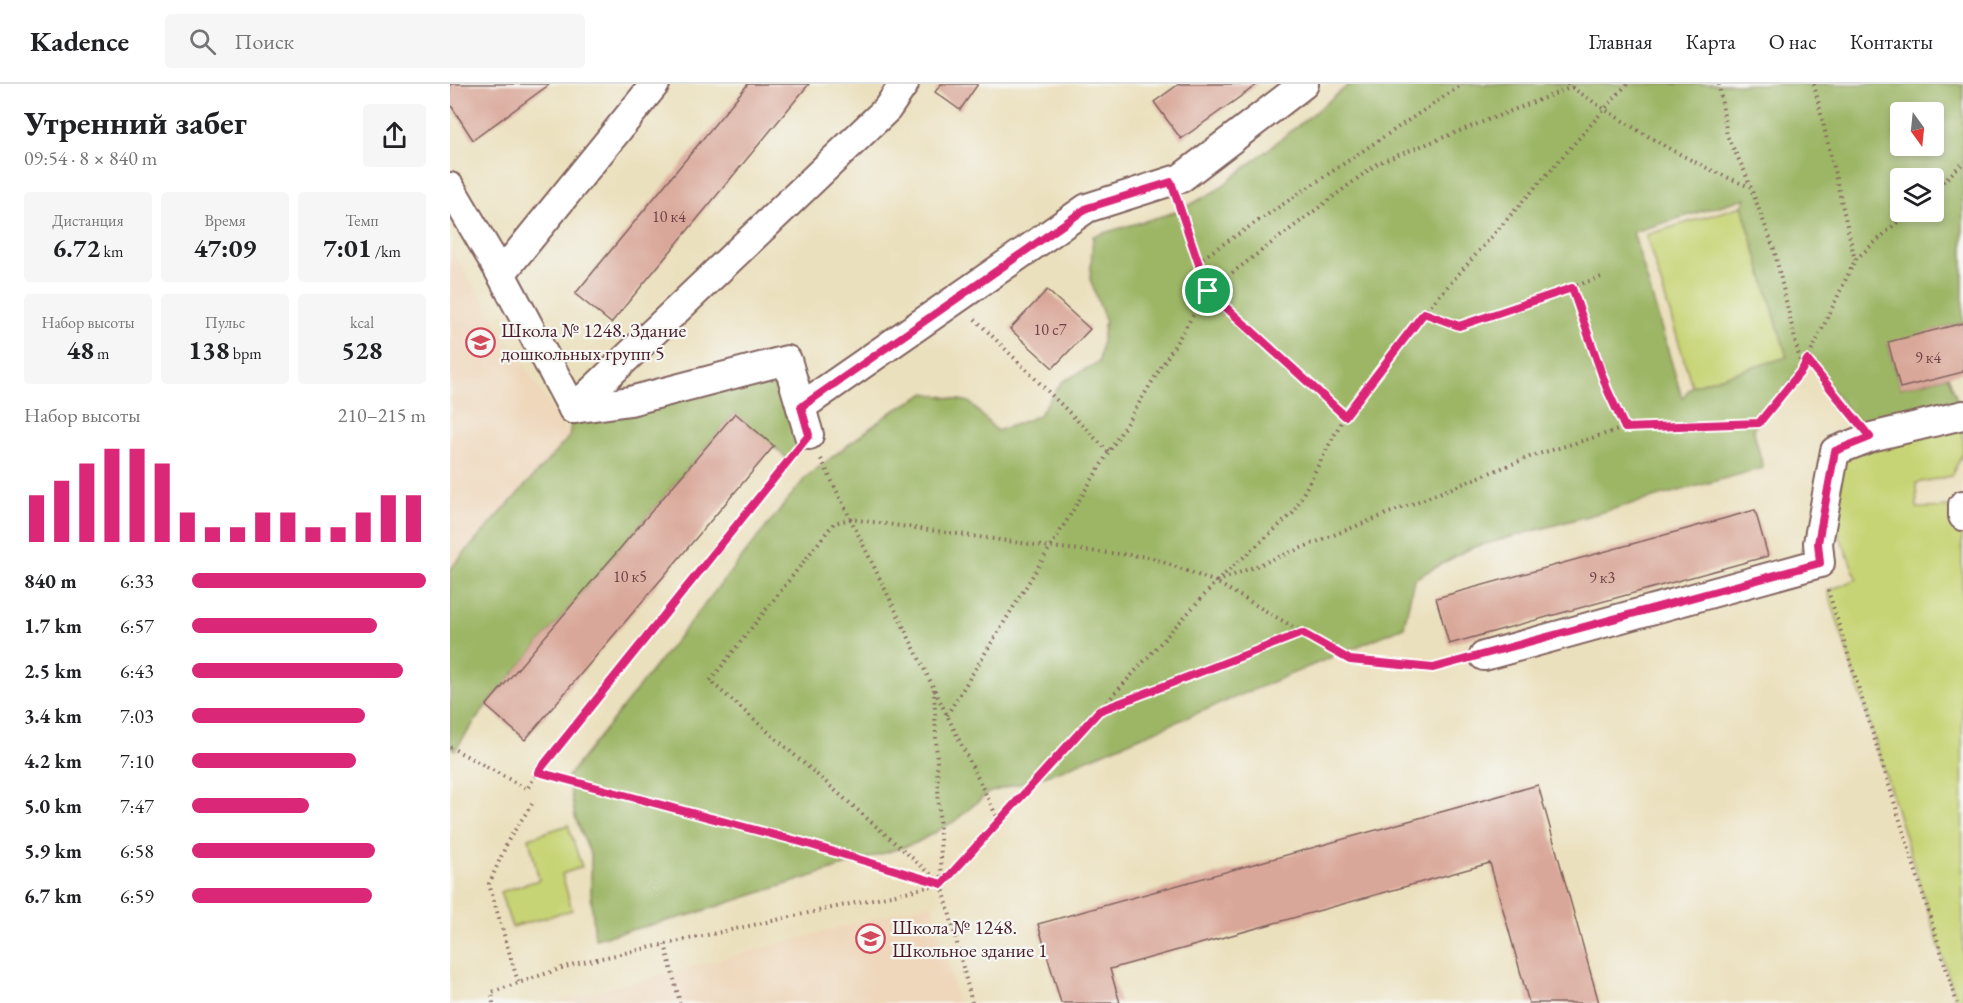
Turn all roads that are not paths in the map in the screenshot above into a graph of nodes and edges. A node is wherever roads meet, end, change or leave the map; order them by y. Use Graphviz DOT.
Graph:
graph roads {
  1 [pos="655,84"];
  2 [pos="904,84"];
  3 [pos="1304,84"];
  4 [pos="450,187"];
  5 [pos="458,223"];
  6 [pos="501,274"];
  7 [pos="801,407"];
  8 [pos="573,409"];
  9 [pos="1963,415"];
  10 [pos="809,435"];
  11 [pos="1963,505"];
  12 [pos="1963,516"];
  13 [pos="1484,656"];
  1 -- 6 [label="lane"];
  2 -- 8 [label="lane"];
  3 -- 7 [label="lane"];
  4 -- 5 [label="lane"];
  5 -- 6 [label="lane"];
  6 -- 8 [label="lane"];
  7 -- 8 [label="lane"];
  7 -- 10 [label="lane"];
  9 -- 13 [label="lane"];
  11 -- 12 [label="lane"];
}
